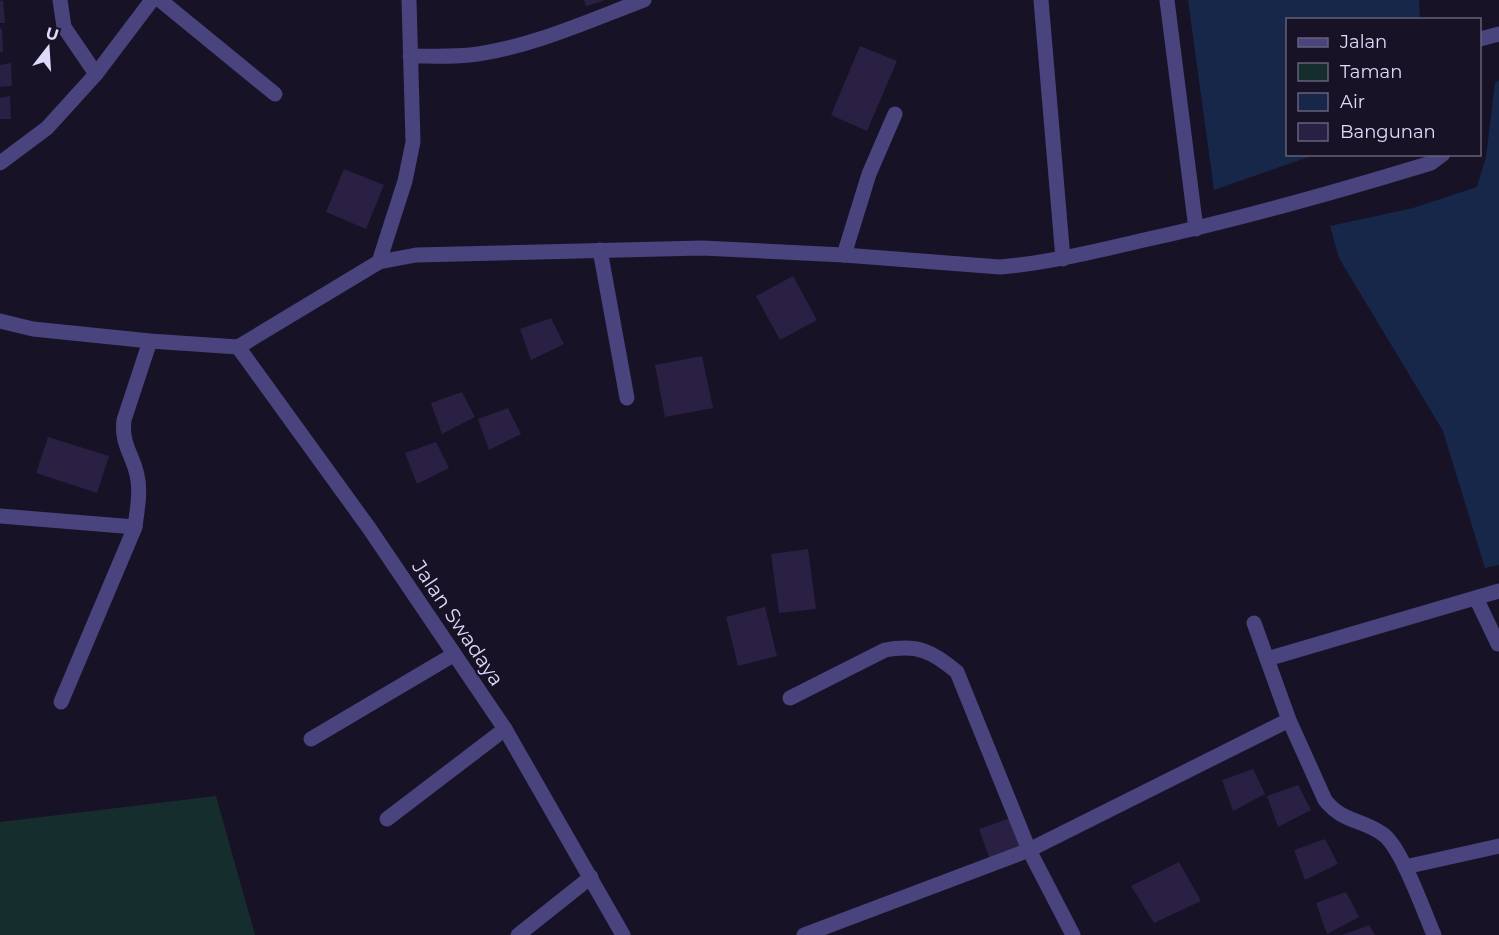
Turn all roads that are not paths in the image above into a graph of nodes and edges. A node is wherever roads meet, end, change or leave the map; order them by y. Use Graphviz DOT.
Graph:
graph roads {
  1 [pos="60,0"];
  2 [pos="152,0"];
  3 [pos="160,0"];
  4 [pos="409,0"];
  5 [pos="644,0"];
  6 [pos="1041,0"];
  7 [pos="1167,0"];
  8 [pos="1499,34"];
  9 [pos="1481,38"];
  10 [pos="410,56"];
  11 [pos="96,74"];
  12 [pos="275,94"];
  13 [pos="895,114"];
  14 [pos="1442,156"];
  15 [pos="0,163"];
  16 [pos="1196,229"];
  17 [pos="600,250"];
  18 [pos="844,255"];
  19 [pos="1063,259"];
  20 [pos="379,262"];
  21 [pos="0,321"];
  22 [pos="150,341"];
  23 [pos="238,347"];
  24 [pos="627,398"];
  25 [pos="0,516"];
  26 [pos="135,527"];
  27 [pos="1499,591"];
  28 [pos="1476,598"];
  29 [pos="1254,623"];
  30 [pos="1498,644"];
  31 [pos="453,655"];
  32 [pos="1267,659"];
  33 [pos="790,698"];
  34 [pos="61,702"];
  35 [pos="1289,720"];
  36 [pos="505,729"];
  37 [pos="311,739"];
  38 [pos="387,819"];
  39 [pos="1499,846"];
  40 [pos="1029,850"];
  41 [pos="1405,867"];
  42 [pos="591,876"];
  43 [pos="518,935"];
  44 [pos="623,935"];
  45 [pos="804,935"];
  46 [pos="1073,935"];
  47 [pos="1434,935"];
  1 -- 11 [label="street"];
  2 -- 11 [label="street"];
  3 -- 12 [label="street"];
  4 -- 10 [label="street"];
  5 -- 10 [label="street"];
  6 -- 19 [label="street"];
  7 -- 16 [label="street"];
  8 -- 9 [label="street"];
  10 -- 20 [label="street"];
  11 -- 15 [label="street"];
  13 -- 18 [label="street"];
  14 -- 16 [label="street"];
  16 -- 19 [label="street"];
  17 -- 18 [label="street"];
  17 -- 20 [label="street"];
  17 -- 24 [label="street"];
  18 -- 19 [label="street"];
  20 -- 23 [label="street"];
  21 -- 22 [label="street"];
  22 -- 23 [label="street"];
  22 -- 26 [label="street"];
  23 -- 31 [label="street, Jalan Swadaya"];
  25 -- 26 [label="street"];
  26 -- 34 [label="street"];
  27 -- 28 [label="street"];
  28 -- 30 [label="street"];
  28 -- 32 [label="street"];
  29 -- 32 [label="street"];
  31 -- 36 [label="street, Jalan Swadaya"];
  31 -- 37 [label="street"];
  32 -- 35 [label="street"];
  33 -- 40 [label="street"];
  35 -- 40 [label="street"];
  35 -- 41 [label="street"];
  36 -- 38 [label="street"];
  36 -- 42 [label="street, Jalan Swadaya"];
  39 -- 41 [label="street"];
  40 -- 45 [label="street"];
  40 -- 46 [label="street"];
  41 -- 47 [label="street"];
  42 -- 43 [label="street"];
  42 -- 44 [label="street, Jalan Swadaya"];
}
